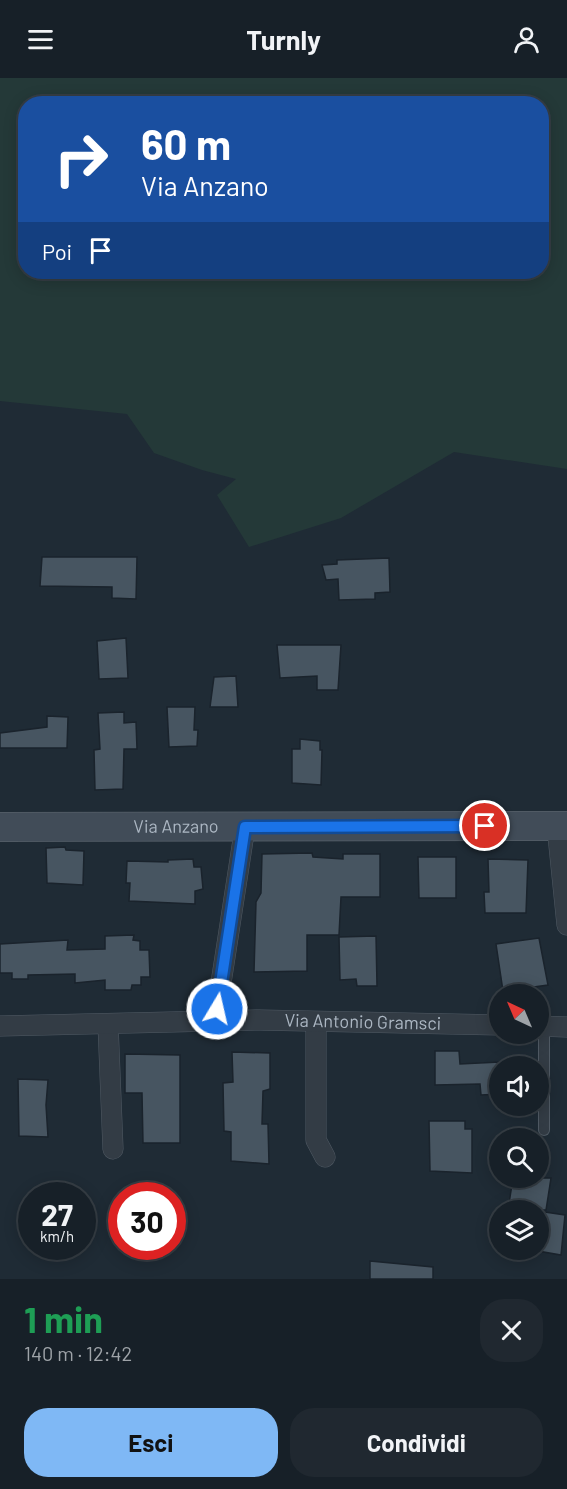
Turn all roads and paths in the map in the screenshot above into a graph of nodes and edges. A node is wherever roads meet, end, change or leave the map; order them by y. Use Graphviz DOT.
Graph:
graph roads {
  1 [pos="562,826"];
  2 [pos="0,827"];
  3 [pos="245,827"];
  4 [pos="567,925"];
  5 [pos="227,1021"];
  6 [pos="316,1022"];
  7 [pos="108,1024"];
  8 [pos="489,1025"];
  9 [pos="0,1026"];
  10 [pos="549,1026"];
  11 [pos="567,1027"];
  12 [pos="542,1044"];
  13 [pos="544,1128"];
  14 [pos="113,1149"];
  15 [pos="325,1157"];
  1 -- 3 [label="main road, Via Anzano"];
  1 -- 4 [label="street"];
  2 -- 3 [label="main road, Via Anzano"];
  3 -- 5 [label="street"];
  5 -- 6 [label="street, Via Antonio Gramsci"];
  5 -- 7 [label="street, Via Antonio Gramsci"];
  6 -- 8 [label="street, Via Antonio Gramsci"];
  6 -- 15 [label="street"];
  7 -- 9 [label="street, Via Antonio Gramsci"];
  7 -- 14 [label="street"];
  10 -- 11 [label="street"];
  12 -- 13 [label="lane"];
}
